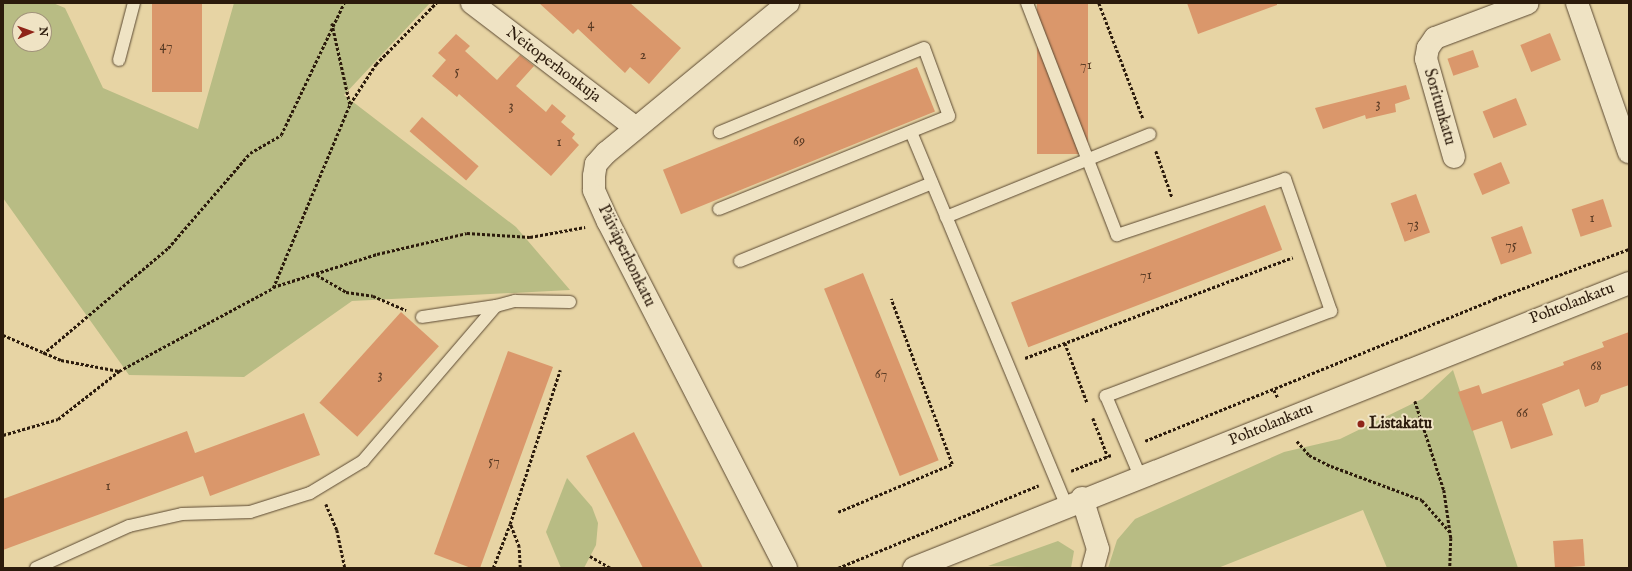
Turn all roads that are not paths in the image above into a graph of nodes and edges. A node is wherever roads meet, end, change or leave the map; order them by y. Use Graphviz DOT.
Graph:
graph roads {
  1 [pos="134,3"];
  2 [pos="472,3"];
  3 [pos="788,3"];
  4 [pos="1027,3"];
  5 [pos="1528,3"];
  6 [pos="1577,3"];
  7 [pos="119,60"];
  8 [pos="635,127"];
  9 [pos="720,132"];
  10 [pos="911,132"];
  11 [pos="1150,134"];
  12 [pos="1629,152"];
  13 [pos="1454,157"];
  14 [pos="1085,161"];
  15 [pos="932,183"];
  16 [pos="719,209"];
  17 [pos="946,218"];
  18 [pos="740,261"];
  19 [pos="1629,283"];
  20 [pos="570,302"];
  21 [pos="496,306"];
  22 [pos="422,317"];
  23 [pos="1140,476"];
  24 [pos="1074,502"];
  25 [pos="36,568"];
  26 [pos="786,568"];
  27 [pos="914,568"];
  28 [pos="1093,568"];
  1 -- 7 [label="lane"];
  2 -- 8 [label="street, Neitoperhonkuja"];
  3 -- 8 [label="street, Päiväperhonkatu"];
  4 -- 14 [label="lane"];
  5 -- 13 [label="street, Soritunkatu"];
  6 -- 12 [label="street"];
  8 -- 26 [label="street, Päiväperhonkatu"];
  9 -- 10 [label="lane"];
  10 -- 15 [label="lane"];
  10 -- 16 [label="lane"];
  11 -- 14 [label="lane"];
  14 -- 17 [label="lane"];
  14 -- 23 [label="lane"];
  15 -- 17 [label="lane"];
  15 -- 18 [label="lane"];
  17 -- 24 [label="lane"];
  19 -- 23 [label="street, Pohtolankatu"];
  20 -- 21 [label="lane"];
  21 -- 22 [label="lane"];
  21 -- 25 [label="lane"];
  23 -- 24 [label="street, Pohtolankatu"];
  24 -- 27 [label="street, Pohtolankatu"];
  24 -- 28 [label="street"];
}
